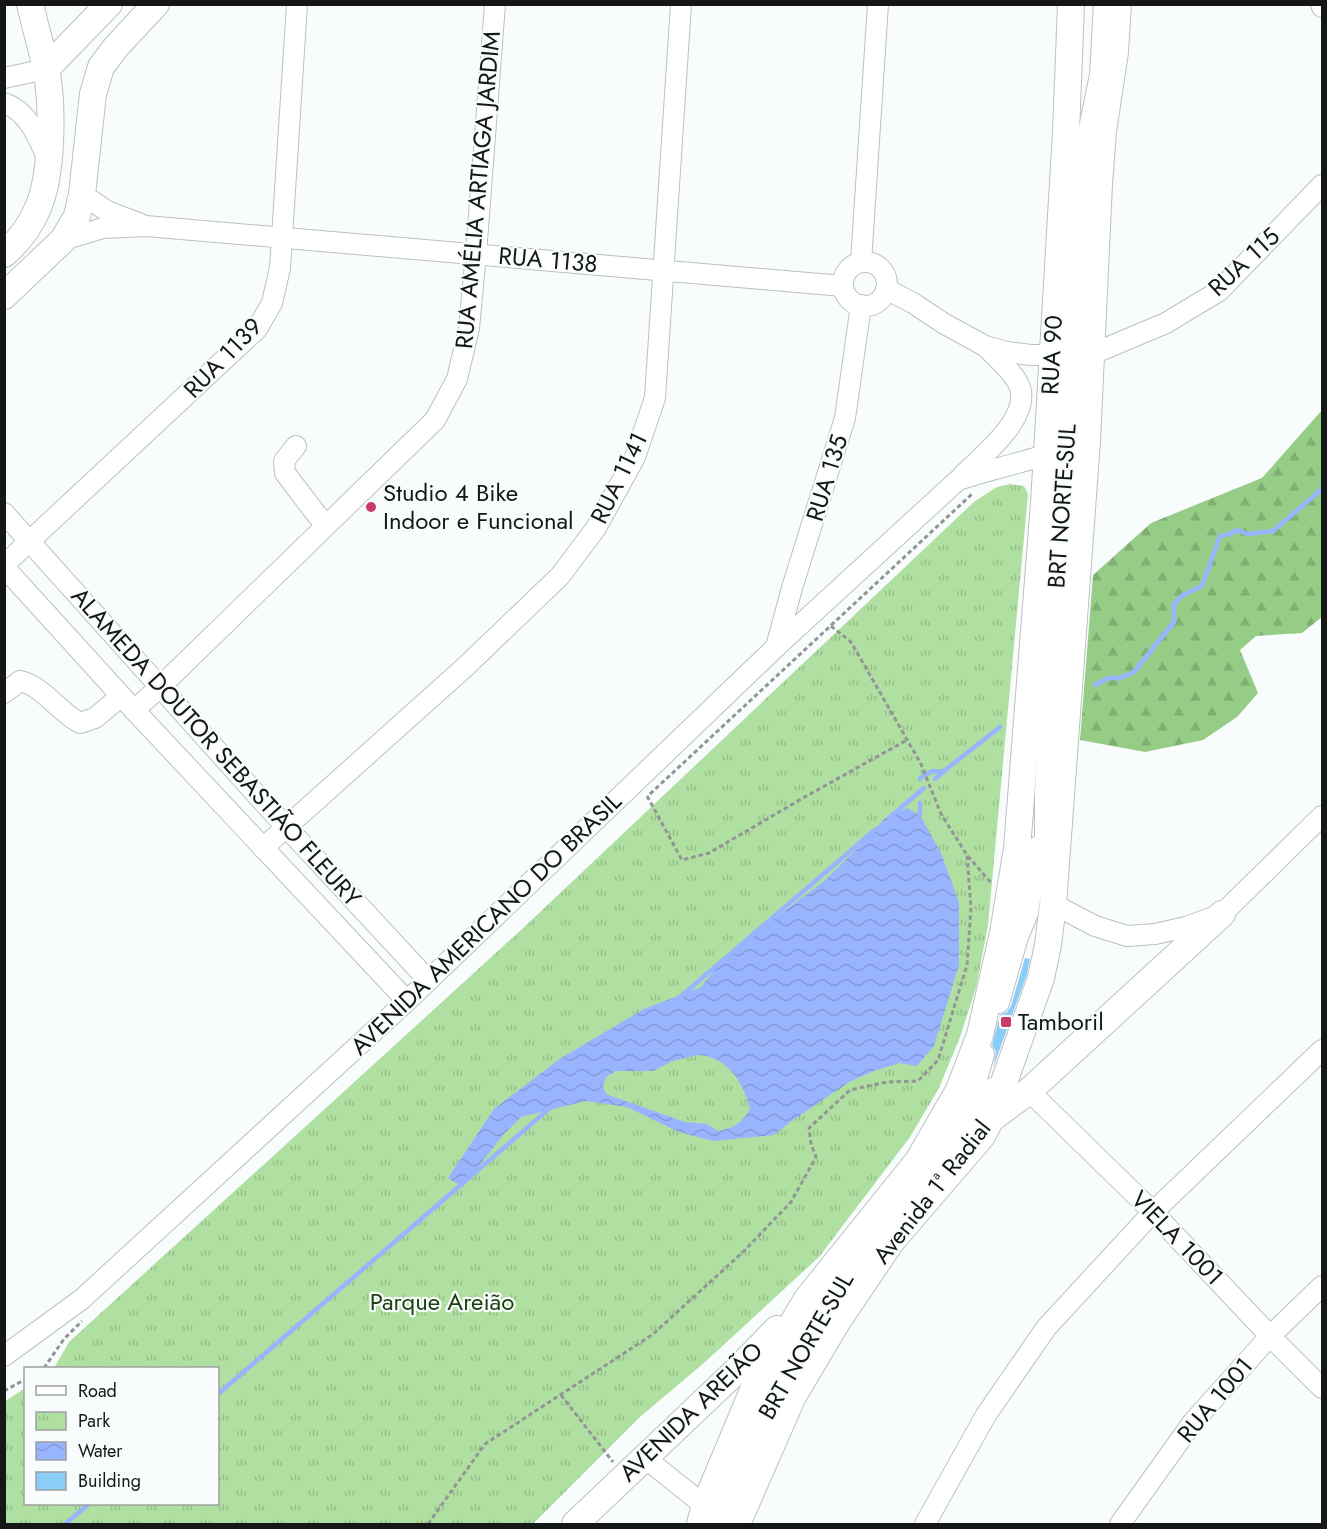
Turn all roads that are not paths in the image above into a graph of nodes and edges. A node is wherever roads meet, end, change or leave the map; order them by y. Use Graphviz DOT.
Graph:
graph roads {
  1 [pos="30,4"];
  2 [pos="109,4"];
  3 [pos="156,4"];
  4 [pos="297,4"];
  5 [pos="495,4"];
  6 [pos="681,4"];
  7 [pos="878,4"];
  8 [pos="1071,4"];
  9 [pos="1082,4"];
  10 [pos="1104,4"];
  11 [pos="1118,4"];
  12 [pos="46,69"];
  13 [pos="4,78"];
  14 [pos="4,103"];
  15 [pos="1085,148"];
  16 [pos="48,161"];
  17 [pos="1323,184"];
  18 [pos="82,194"];
  19 [pos="146,226"];
  20 [pos="281,236"];
  21 [pos="63,240"];
  22 [pos="4,254"];
  23 [pos="476,254"];
  24 [pos="861,262"];
  25 [pos="665,270"];
  26 [pos="843,286"];
  27 [pos="886,289"];
  28 [pos="4,296"];
  29 [pos="861,305"];
  30 [pos="985,345"];
  31 [pos="1072,356"];
  32 [pos="296,446"];
  33 [pos="1066,449"];
  34 [pos="958,480"];
  35 [pos="4,513"];
  36 [pos="326,524"];
  37 [pos="31,541"];
  38 [pos="4,566"];
  39 [pos="776,647"];
  40 [pos="160,687"];
  41 [pos="1069,692"];
  42 [pos="4,693"];
  43 [pos="127,703"];
  44 [pos="1029,706"];
  45 [pos="1320,824"];
  46 [pos="287,827"];
  47 [pos="263,848"];
  48 [pos="1053,904"];
  49 [pos="1222,914"];
  50 [pos="428,980"];
  51 [pos="407,1001"];
  52 [pos="1323,1050"];
  53 [pos="1029,1092"];
  54 [pos="991,1119"];
  55 [pos="1153,1212"];
  56 [pos="1323,1287"];
  57 [pos="807,1299"];
  58 [pos="1270,1336"];
  59 [pos="4,1356"];
  60 [pos="1323,1388"];
  61 [pos="645,1458"];
  62 [pos="718,1520"];
  63 [pos="575,1524"];
  64 [pos="925,1524"];
  65 [pos="1120,1524"];
  1 -- 12 [label="main road"];
  2 -- 12 [label="main road"];
  3 -- 18 [label="main road"];
  4 -- 20 [label="street, RUA 1139"];
  5 -- 23 [label="street, RUA AMÉLIA ARTIAGA JARDIM"];
  6 -- 25 [label="street, RUA 1141"];
  7 -- 24 [label="street"];
  8 -- 31 [label="main road, RUA 90"];
  9 -- 15 [label="street"];
  10 -- 15 [label="street"];
  11 -- 31 [label="main road, RUA 90"];
  12 -- 13 [label="street"];
  12 -- 16 [label="main road"];
  14 -- 16 [label="street"];
  15 -- 31 [label="street"];
  16 -- 22 [label="main road"];
  17 -- 31 [label="street, RUA 115"];
  18 -- 19 [label="street, RUA 1138"];
  18 -- 21 [label="main road"];
  19 -- 20 [label="street, RUA 1138"];
  19 -- 21 [label="street, RUA 1138"];
  20 -- 23 [label="street, RUA 1138"];
  20 -- 37 [label="street, RUA 1139"];
  21 -- 28 [label="main road"];
  23 -- 25 [label="street, RUA 1138"];
  23 -- 36 [label="street, RUA AMÉLIA ARTIAGA JARDIM"];
  24 -- 26 [label="street"];
  24 -- 27 [label="street"];
  25 -- 26 [label="street, RUA 1138"];
  25 -- 46 [label="street, RUA 1141"];
  26 -- 29 [label="street"];
  27 -- 29 [label="street"];
  27 -- 30 [label="street"];
  29 -- 39 [label="street, RUA 135"];
  30 -- 31 [label="street"];
  30 -- 34 [label="street, AVENIDA AMERICANO DO BRASIL"];
  31 -- 33 [label="main road, RUA 90"];
  31 -- 33 [label="main road, RUA 90"];
  32 -- 36 [label="street"];
  33 -- 34 [label="street, AVENIDA AMERICANO DO BRASIL"];
  33 -- 41 [label="main road, RUA 90"];
  33 -- 44 [label="main road, RUA 90"];
  33 -- 62 [label="street, BRT NORTE-SUL"];
  34 -- 39 [label="street, AVENIDA AMERICANO DO BRASIL"];
  35 -- 37 [label="street, ALAMEDA DOUTOR SEBASTIÃO FLEURY"];
  36 -- 40 [label="street, RUA AMÉLIA ARTIAGA JARDIM"];
  37 -- 38 [label="street, RUA 1139"];
  37 -- 40 [label="street, ALAMEDA DOUTOR SEBASTIÃO FLEURY"];
  38 -- 43 [label="street, ALAMEDA DOUTOR SEBASTIÃO FLEURY"];
  39 -- 50 [label="street, AVENIDA AMERICANO DO BRASIL"];
  40 -- 43 [label="street, RUA AMÉLIA ARTIAGA JARDIM"];
  40 -- 46 [label="street, ALAMEDA DOUTOR SEBASTIÃO FLEURY"];
  41 -- 48 [label="main road, Avenida 1ª Radial"];
  42 -- 43 [label="street, RUA AMÉLIA ARTIAGA JARDIM"];
  43 -- 47 [label="street, ALAMEDA DOUTOR SEBASTIÃO FLEURY"];
  44 -- 57 [label="main road, Avenida 1ª Radial"];
  45 -- 49 [label="street"];
  46 -- 47 [label="street, RUA 1141"];
  46 -- 50 [label="street, ALAMEDA DOUTOR SEBASTIÃO FLEURY"];
  47 -- 51 [label="street, ALAMEDA DOUTOR SEBASTIÃO FLEURY"];
  48 -- 49 [label="street"];
  48 -- 54 [label="main road, Avenida 1ª Radial"];
  49 -- 53 [label="main road"];
  50 -- 51 [label="street, AVENIDA AMERICANO DO BRASIL"];
  51 -- 59 [label="street, AVENIDA AMERICANO DO BRASIL"];
  52 -- 55 [label="street"];
  53 -- 54 [label="main road"];
  53 -- 55 [label="street, VIELA 1001"];
  54 -- 62 [label="main road, Avenida 1ª Radial"];
  55 -- 58 [label="street, VIELA 1001"];
  55 -- 64 [label="street"];
  56 -- 58 [label="street, RUA 1001"];
  57 -- 61 [label="main road, AVENIDA AREIÃO"];
  57 -- 62 [label="main road, Avenida 1ª Radial"];
  58 -- 60 [label="street, VIELA 1001"];
  58 -- 65 [label="street, RUA 1001"];
  61 -- 62 [label="street"];
  61 -- 63 [label="main road, AVENIDA AREIÃO"];
}
